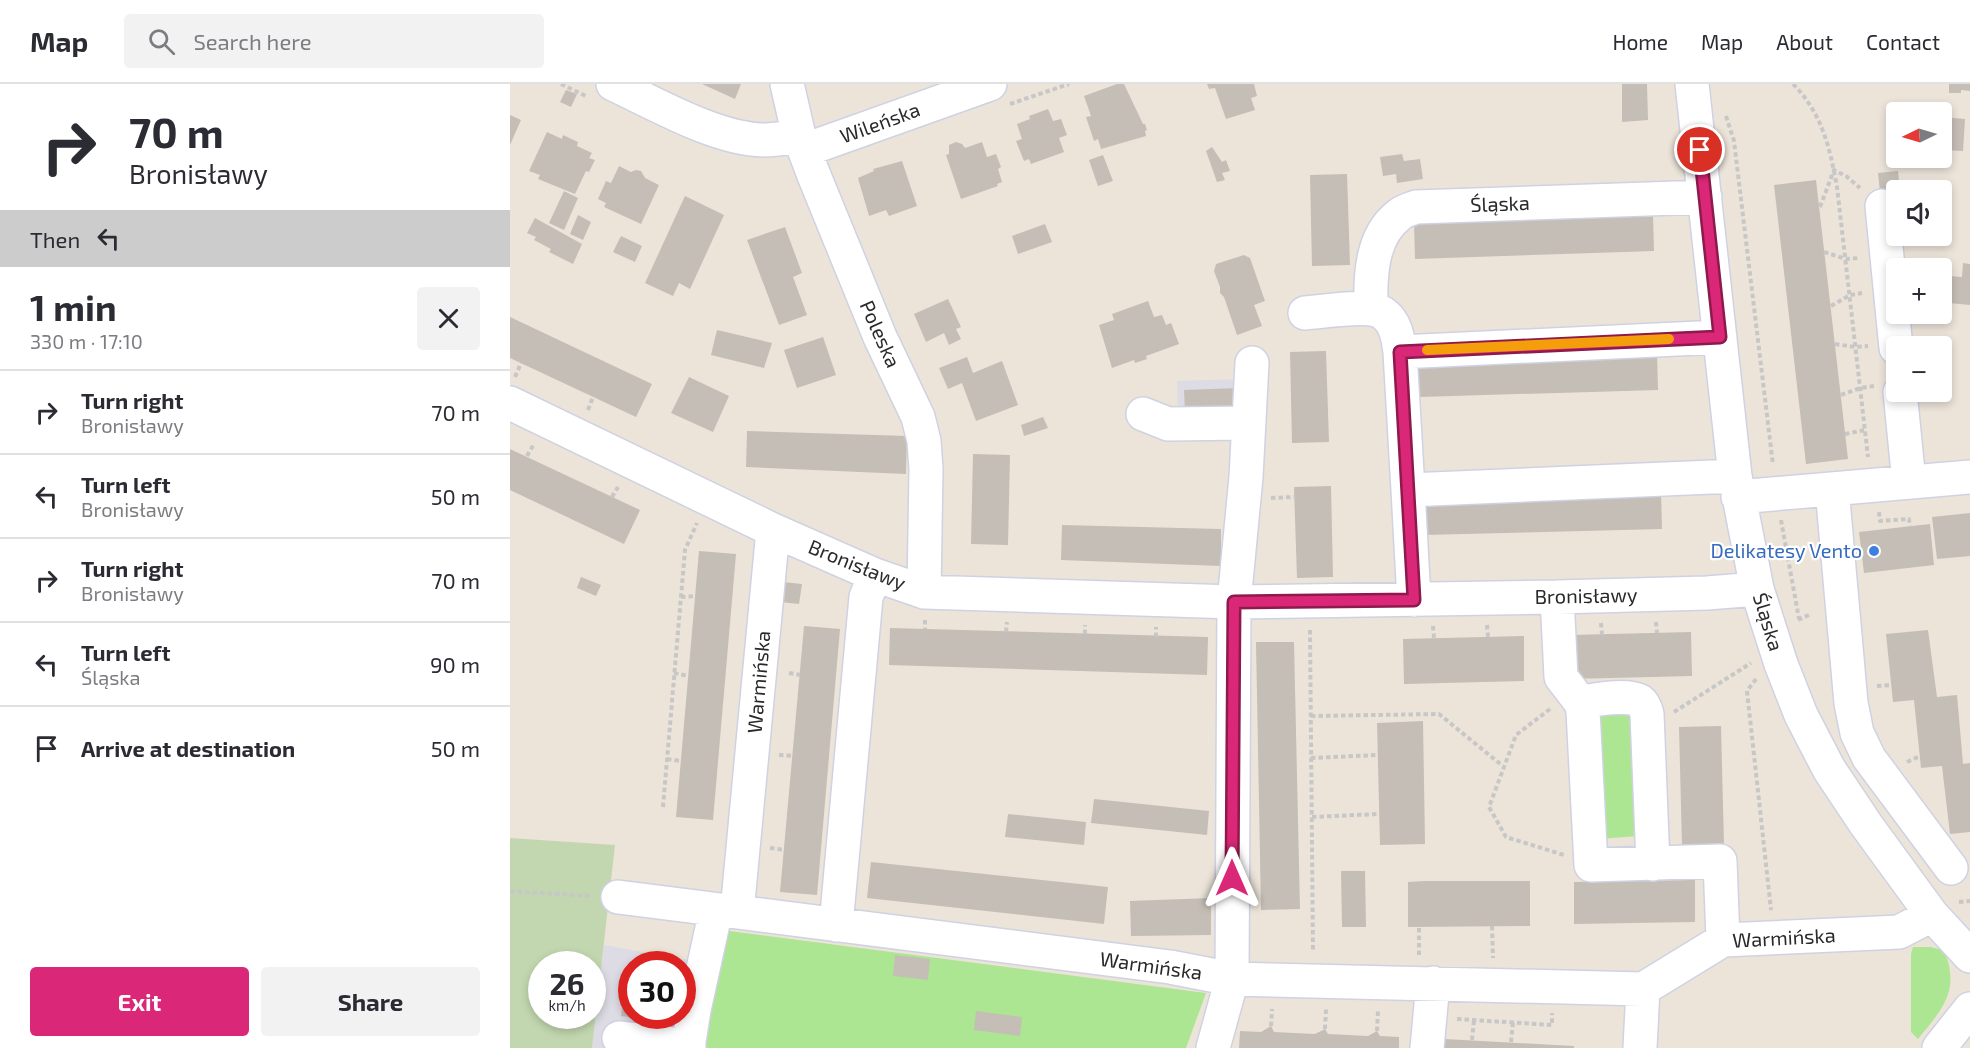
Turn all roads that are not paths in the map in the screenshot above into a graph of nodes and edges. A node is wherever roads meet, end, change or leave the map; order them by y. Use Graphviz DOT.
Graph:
graph roads {
  1 [pos="613,84"];
  2 [pos="787,84"];
  3 [pos="990,84"];
  4 [pos="1692,84"];
  5 [pos="802,143"];
  6 [pos="1705,197"];
  7 [pos="1882,206"];
  8 [pos="1371,309"];
  9 [pos="1305,313"];
  10 [pos="1895,336"];
  11 [pos="1720,337"];
  12 [pos="1400,352"];
  13 [pos="1252,363"];
  14 [pos="1901,402"];
  15 [pos="510,403"];
  16 [pos="1143,414"];
  17 [pos="1249,423"];
  18 [pos="1970,477"];
  19 [pos="1909,482"];
  20 [pos="1737,487"];
  21 [pos="1832,489"];
  22 [pos="1408,490"];
  23 [pos="773,531"];
  24 [pos="875,575"];
  25 [pos="1757,589"];
  26 [pos="924,592"];
  27 [pos="1557,597"];
  28 [pos="1414,600"];
  29 [pos="1234,602"];
  30 [pos="1577,698"];
  31 [pos="1653,864"];
  32 [pos="1950,868"];
  33 [pos="618,897"];
  34 [pos="727,911"];
  35 [pos="1932,915"];
  36 [pos="836,925"];
  37 [pos="1723,940"];
  38 [pos="1970,956"];
  39 [pos="1232,979"];
  40 [pos="1432,983"];
  41 [pos="1643,989"];
  42 [pos="1970,1010"];
  43 [pos="1428,1032"];
  44 [pos="619,1038"];
  45 [pos="688,1047"];
  46 [pos="1213,1048"];
  47 [pos="1640,1048"];
  48 [pos="1939,1048"];
  1 -- 5 [label="street, Wileńska"];
  2 -- 5 [label="street, Poleska"];
  3 -- 5 [label="street, Wileńska"];
  4 -- 6 [label="street, Śląska"];
  5 -- 26 [label="street, Poleska"];
  6 -- 8 [label="street, Śląska"];
  6 -- 11 [label="street, Śląska"];
  7 -- 10 [label="street"];
  8 -- 9 [label="street"];
  8 -- 12 [label="street"];
  11 -- 12 [label="street"];
  11 -- 20 [label="street, Śląska"];
  12 -- 22 [label="street"];
  13 -- 17 [label="street"];
  14 -- 19 [label="street"];
  15 -- 23 [label="street, Bronisławy"];
  16 -- 17 [label="street"];
  17 -- 29 [label="street"];
  18 -- 19 [label="street"];
  19 -- 21 [label="street"];
  20 -- 21 [label="street"];
  20 -- 22 [label="street"];
  20 -- 25 [label="street, Śląska"];
  21 -- 32 [label="street"];
  22 -- 28 [label="street"];
  23 -- 24 [label="street, Bronisławy"];
  23 -- 34 [label="street, Warmińska"];
  24 -- 26 [label="street, Bronisławy"];
  24 -- 36 [label="street"];
  25 -- 27 [label="street, Bronisławy"];
  25 -- 35 [label="street, Śląska"];
  26 -- 29 [label="street, Bronisławy"];
  27 -- 28 [label="street, Bronisławy"];
  27 -- 30 [label="street"];
  28 -- 29 [label="street, Bronisławy"];
  29 -- 39 [label="street"];
  30 -- 31 [label="street"];
  30 -- 31 [label="street"];
  31 -- 37 [label="street"];
  33 -- 34 [label="street"];
  34 -- 36 [label="street, Warmińska"];
  34 -- 45 [label="street"];
  35 -- 37 [label="street, Warmińska"];
  35 -- 38 [label="street, Śląska"];
  36 -- 39 [label="street, Warmińska"];
  37 -- 41 [label="street, Warmińska"];
  39 -- 40 [label="street, Warmińska"];
  39 -- 46 [label="street"];
  40 -- 41 [label="street, Warmińska"];
  40 -- 43 [label="street"];
  41 -- 47 [label="street"];
  42 -- 48 [label="street"];
  44 -- 45 [label="street"];
}
